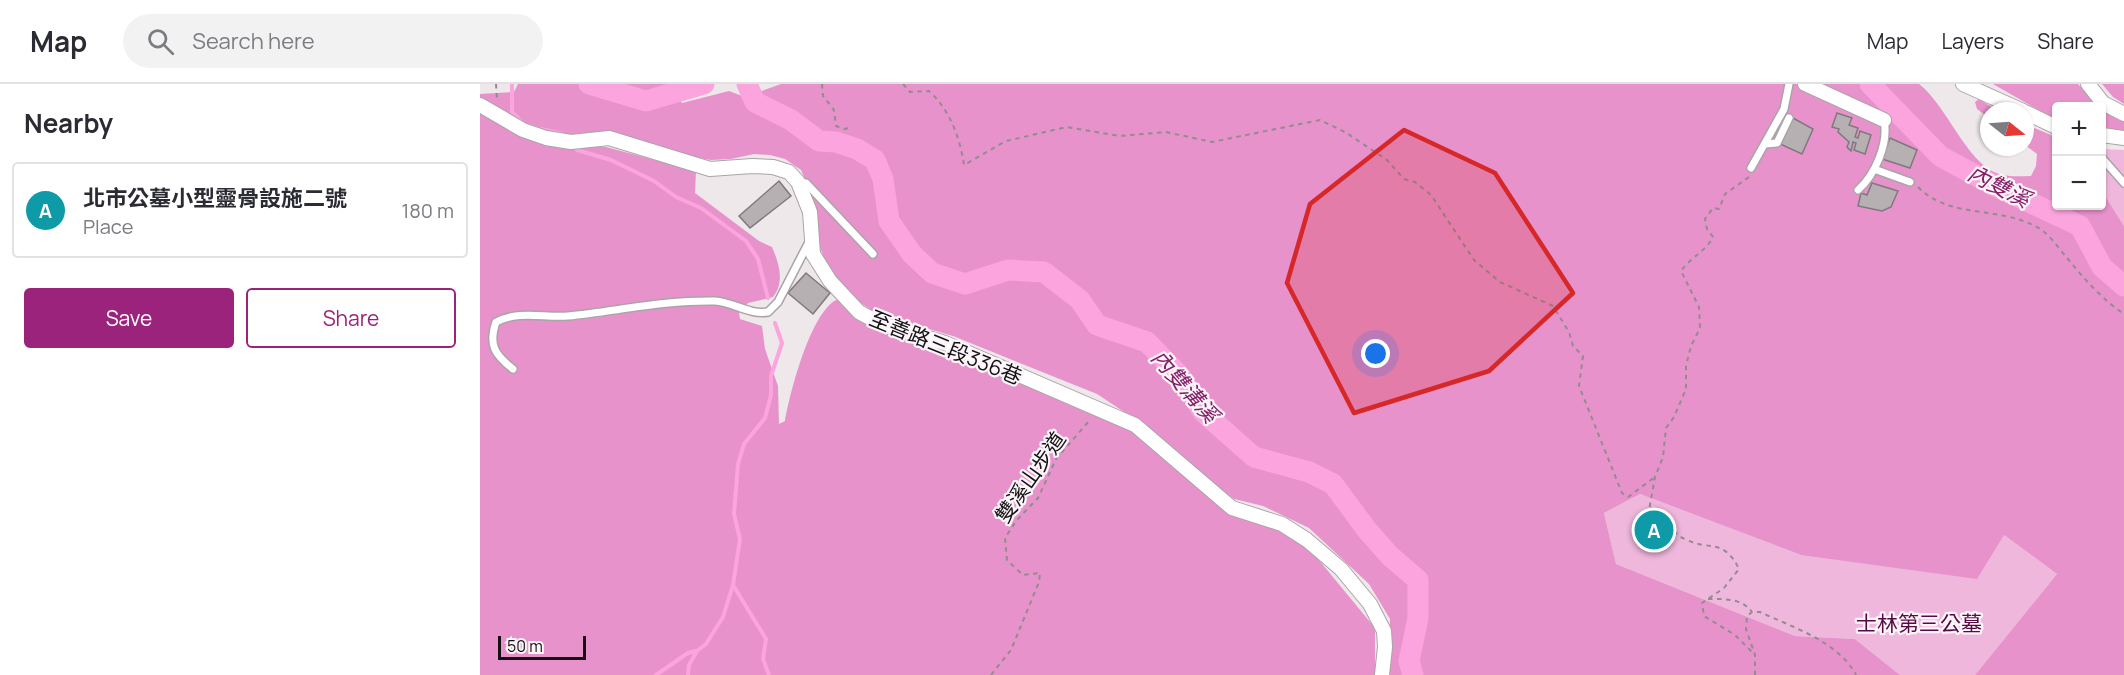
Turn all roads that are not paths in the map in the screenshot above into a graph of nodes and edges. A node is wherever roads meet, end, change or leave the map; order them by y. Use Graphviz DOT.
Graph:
graph roads {
  1 [pos="1789,84"];
  2 [pos="1804,84"];
  3 [pos="1963,84"];
  4 [pos="2088,84"];
  5 [pos="2004,102"];
  6 [pos="480,105"];
  7 [pos="2124,114"];
  8 [pos="2034,116"];
  9 [pos="1789,118"];
  10 [pos="1884,120"];
  11 [pos="2052,125"];
  12 [pos="2106,136"];
  13 [pos="2124,138"];
  14 [pos="1765,144"];
  15 [pos="2106,163"];
  16 [pos="1751,168"];
  17 [pos="1874,169"];
  18 [pos="798,182"];
  19 [pos="1910,182"];
  20 [pos="2124,183"];
  21 [pos="1858,190"];
  22 [pos="812,237"];
  23 [pos="873,254"];
  24 [pos="513,369"];
  25 [pos="1382,675"];
  1 -- 14 [label="lane"];
  2 -- 10 [label="street"];
  3 -- 5 [label="street"];
  4 -- 7 [label="street"];
  6 -- 18 [label="street"];
  8 -- 11 [label="street"];
  9 -- 14 [label="lane"];
  10 -- 17 [label="lane"];
  12 -- 13 [label="street"];
  14 -- 16 [label="lane"];
  15 -- 20 [label="lane"];
  17 -- 19 [label="lane"];
  17 -- 21 [label="lane"];
  18 -- 22 [label="street, 至善路三段336巷"];
  18 -- 23 [label="lane"];
  22 -- 24 [label="lane"];
  22 -- 25 [label="street, 至善路三段336巷"];
}
